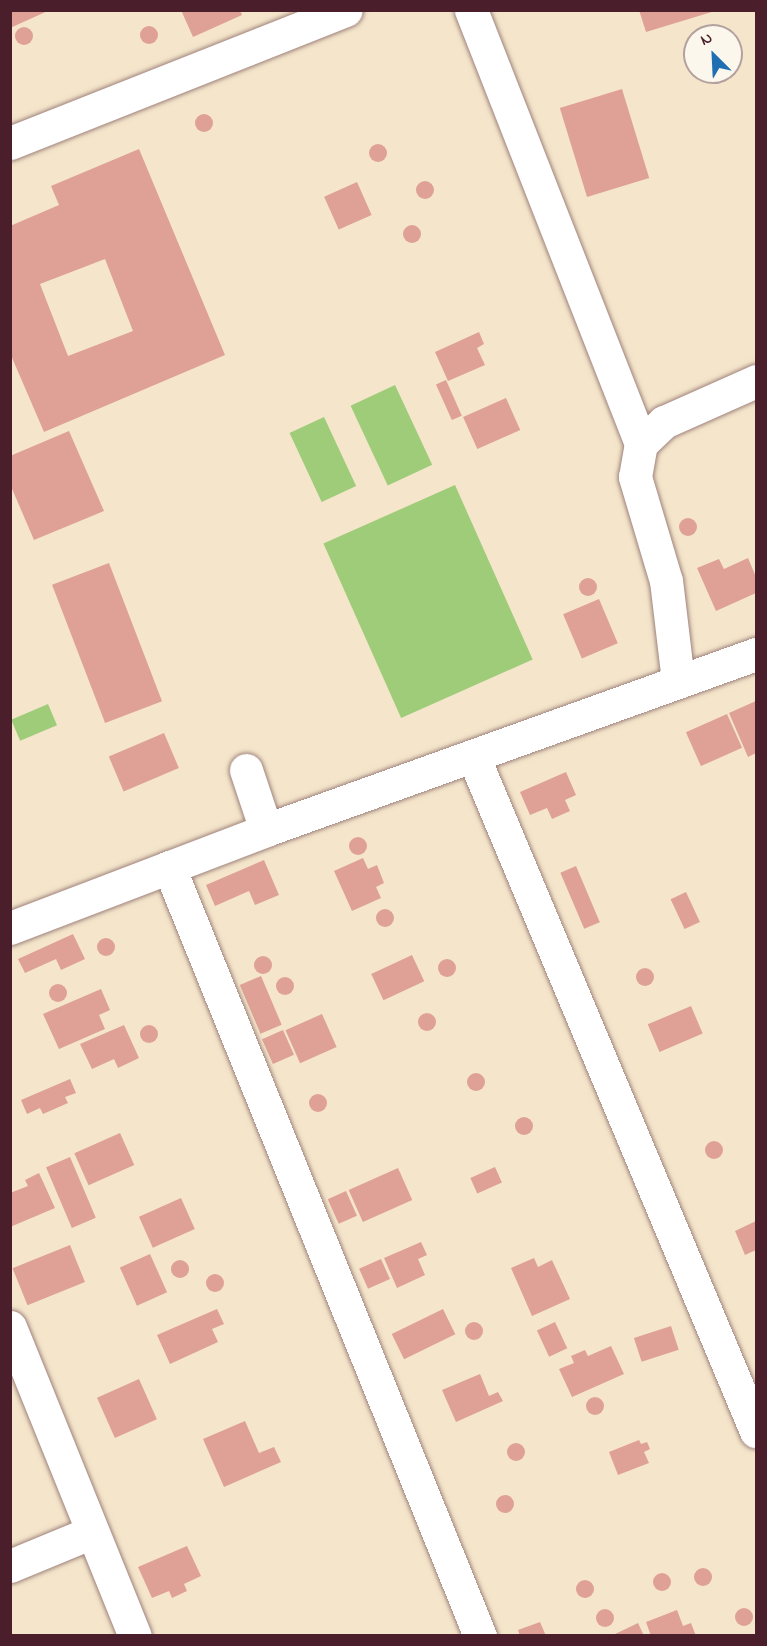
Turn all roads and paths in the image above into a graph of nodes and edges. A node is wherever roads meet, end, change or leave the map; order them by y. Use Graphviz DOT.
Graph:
graph roads {
  1 [pos="346,10"];
  2 [pos="471,10"];
  3 [pos="298,19"];
  4 [pos="10,143"];
  5 [pos="756,381"];
  6 [pos="641,444"];
  7 [pos="756,654"];
  8 [pos="678,681"];
  9 [pos="474,758"];
  10 [pos="246,770"];
  11 [pos="266,830"];
  12 [pos="169,867"];
  13 [pos="10,928"];
  14 [pos="10,1327"];
  15 [pos="756,1431"];
  16 [pos="92,1532"];
  17 [pos="10,1566"];
  18 [pos="135,1635"];
  19 [pos="480,1635"];
  1 -- 3 [label="street"];
  2 -- 6 [label="street"];
  3 -- 4 [label="street"];
  5 -- 6 [label="street"];
  6 -- 8 [label="street"];
  7 -- 8 [label="street"];
  8 -- 9 [label="street"];
  9 -- 11 [label="street"];
  9 -- 15 [label="street"];
  10 -- 11 [label="street"];
  11 -- 12 [label="street"];
  12 -- 13 [label="street"];
  12 -- 19 [label="street"];
  14 -- 16 [label="street"];
  16 -- 17 [label="street"];
  16 -- 18 [label="street"];
}
